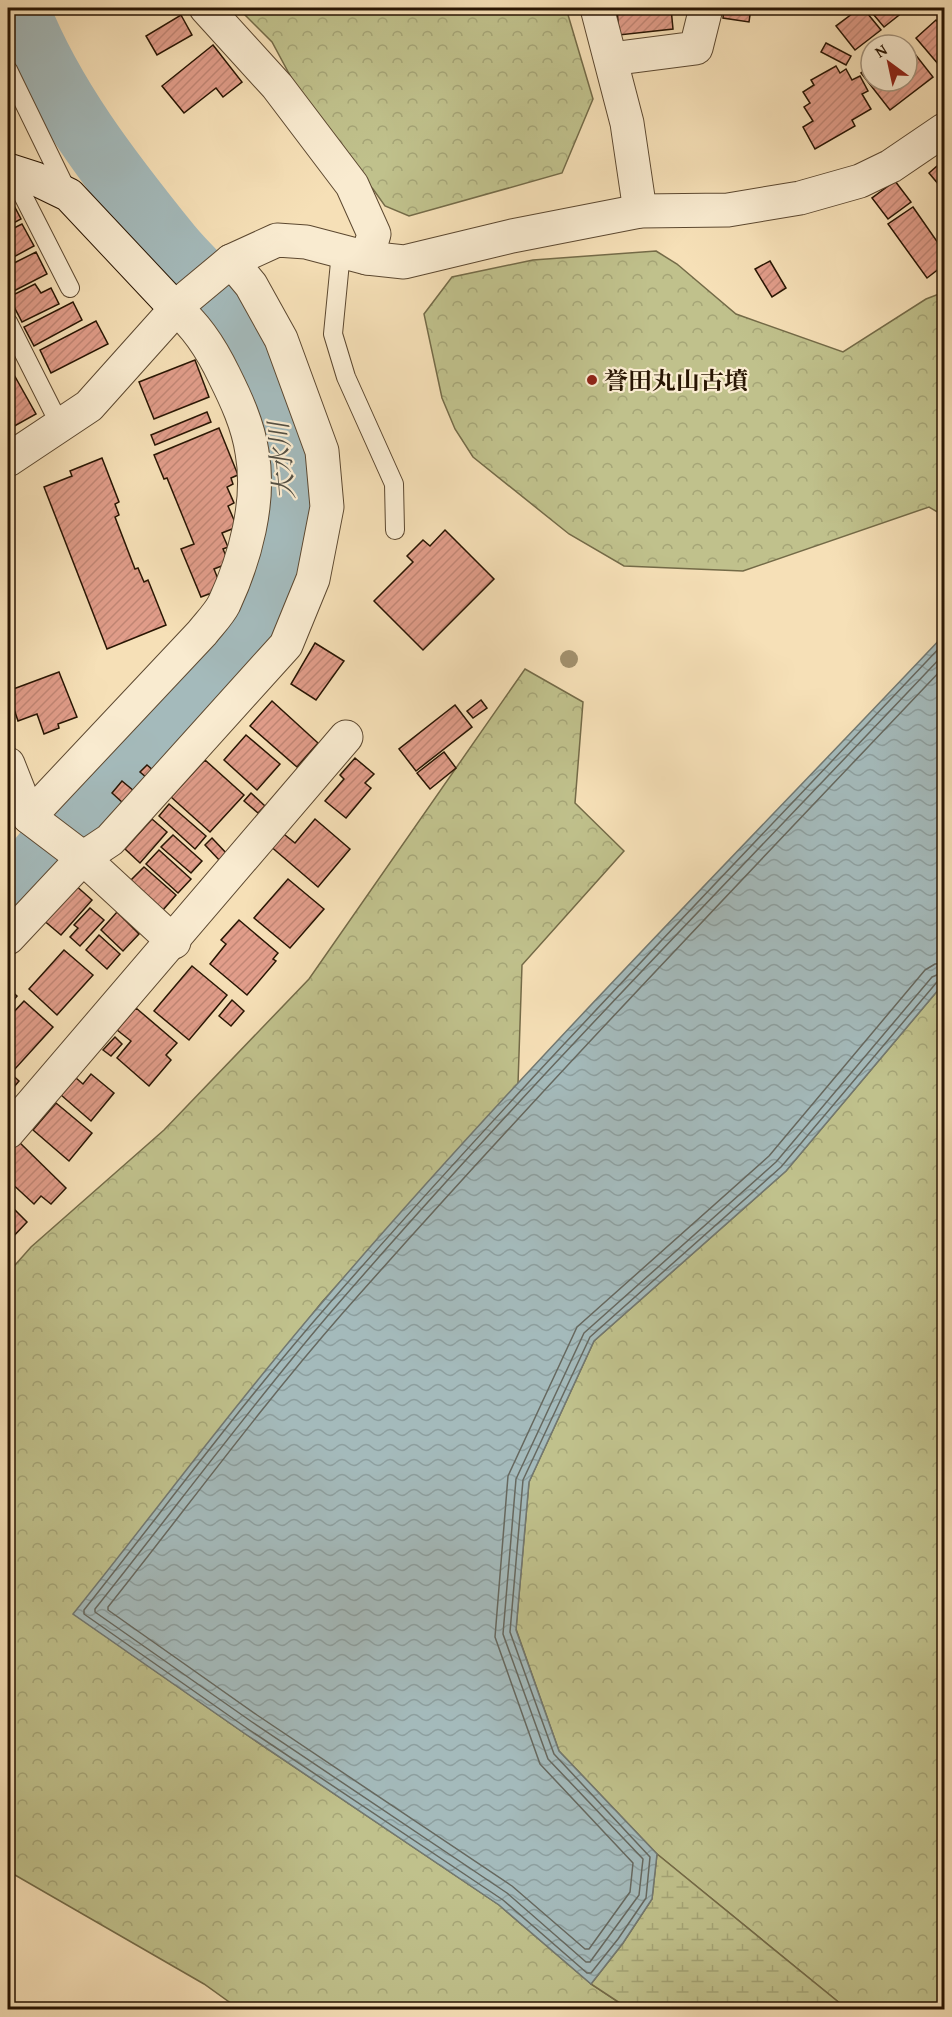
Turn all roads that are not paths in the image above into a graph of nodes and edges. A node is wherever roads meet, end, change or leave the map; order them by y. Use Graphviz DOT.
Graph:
graph roads {
  1 [pos="206,8"];
  2 [pos="597,8"];
  3 [pos="706,8"];
  4 [pos="611,58"];
  5 [pos="8,70"];
  6 [pos="945,130"];
  7 [pos="9,171"];
  8 [pos="69,195"];
  9 [pos="640,211"];
  10 [pos="354,255"];
  11 [pos="227,264"];
  12 [pos="70,288"];
  13 [pos="179,305"];
  14 [pos="8,322"];
  15 [pos="60,425"];
  16 [pos="8,460"];
  17 [pos="395,530"];
  18 [pos="346,737"];
  19 [pos="8,764"];
  20 [pos="35,821"];
  21 [pos="77,852"];
  22 [pos="8,938"];
  23 [pos="174,942"];
  24 [pos="8,1132"];
  1 -- 10 [label="street"];
  2 -- 4 [label="street"];
  3 -- 4 [label="street"];
  4 -- 9 [label="street"];
  5 -- 8 [label="lane"];
  6 -- 9 [label="street"];
  7 -- 8 [label="street"];
  7 -- 12 [label="lane"];
  8 -- 13 [label="street"];
  9 -- 10 [label="street"];
  10 -- 11 [label="street"];
  10 -- 17 [label="lane"];
  11 -- 13 [label="street"];
  11 -- 21 [label="street"];
  13 -- 15 [label="street"];
  13 -- 20 [label="street"];
  14 -- 15 [label="lane"];
  15 -- 16 [label="street"];
  18 -- 23 [label="street"];
  19 -- 20 [label="street"];
  20 -- 21 [label="street"];
  21 -- 22 [label="street"];
  21 -- 23 [label="street"];
  23 -- 24 [label="street"];
}
